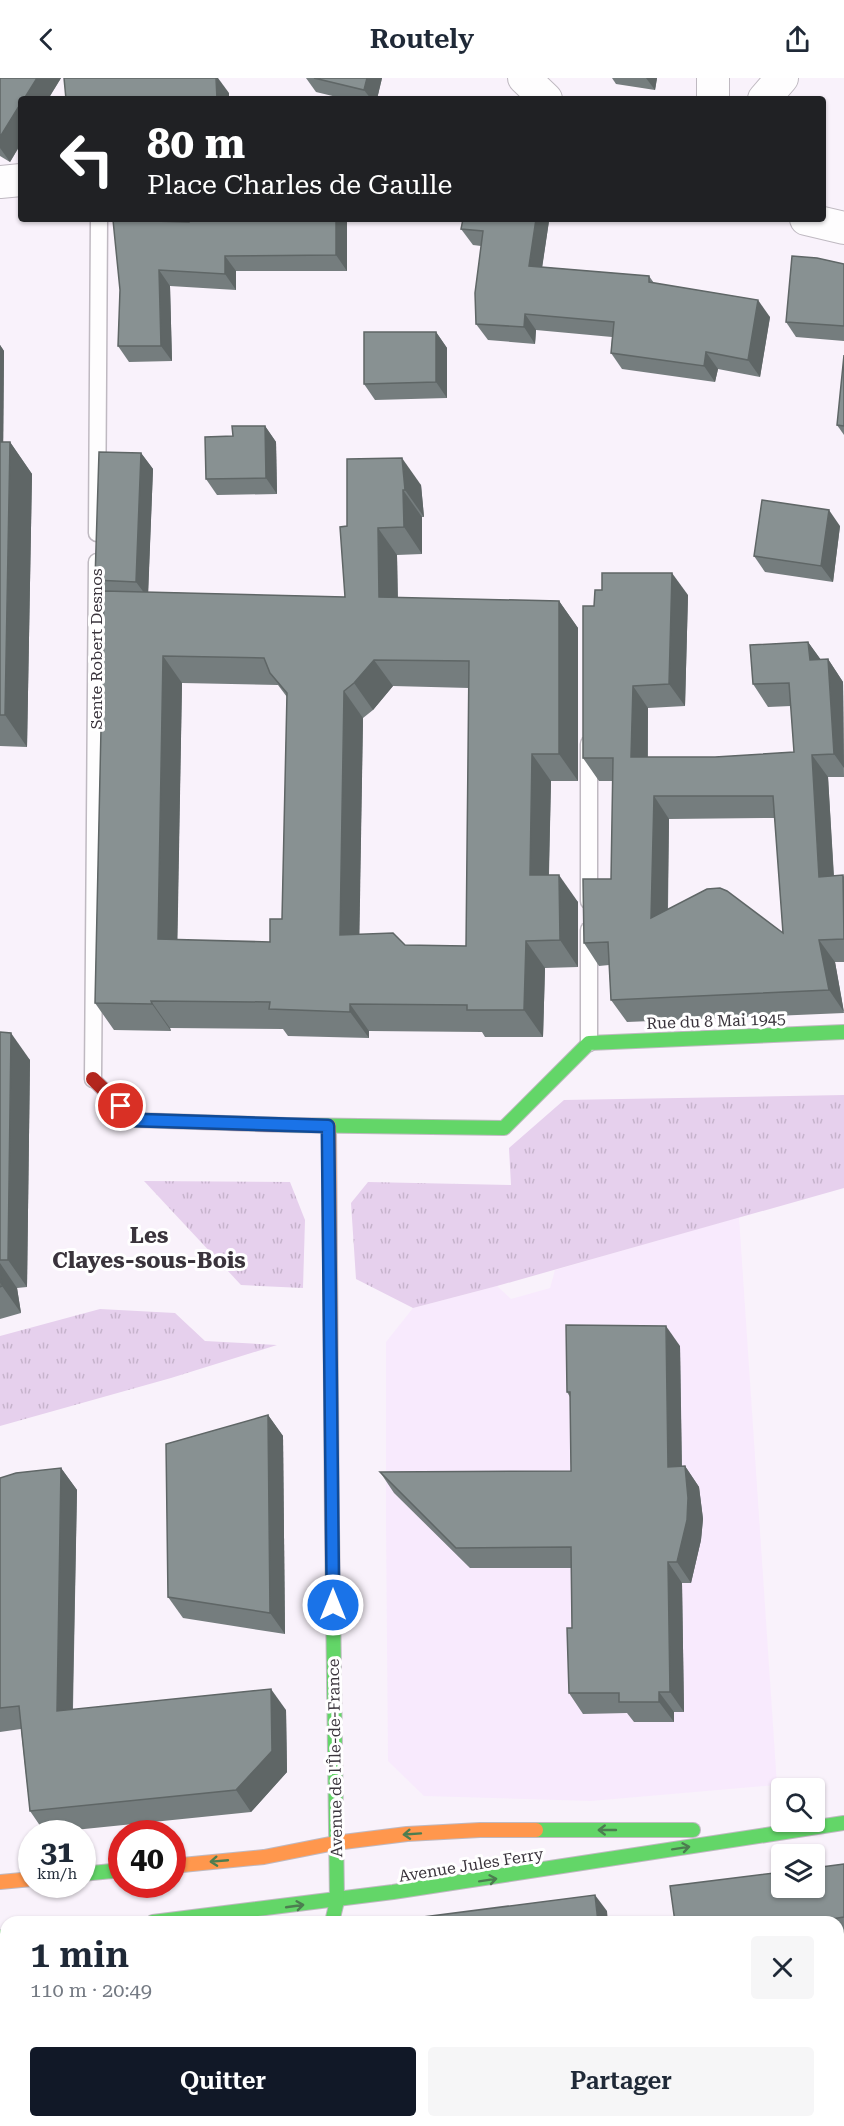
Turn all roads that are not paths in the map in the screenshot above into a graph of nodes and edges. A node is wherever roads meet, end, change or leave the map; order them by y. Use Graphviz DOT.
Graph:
graph roads {
  1 [pos="524,78"];
  2 [pos="712,78"];
  3 [pos="782,78"];
  4 [pos="543,96"];
  5 [pos="713,96"];
  6 [pos="767,96"];
  7 [pos="18,180"];
  8 [pos="0,182"];
  9 [pos="99,222"];
  10 [pos="819,222"];
  11 [pos="844,228"];
  12 [pos="588,726"];
  13 [pos="844,1032"];
  14 [pos="589,1043"];
  15 [pos="93,1079"];
  16 [pos="328,1126"];
  17 [pos="844,1823"];
  18 [pos="825,1826"];
  19 [pos="771,1830"];
  20 [pos="779,1832"];
  21 [pos="335,1844"];
  22 [pos="186,1865"];
  23 [pos="18,1880"];
  24 [pos="0,1882"];
  25 [pos="337,1901"];
  26 [pos="206,1916"];
  27 [pos="333,1916"];
  1 -- 4 [label="street"];
  2 -- 5 [label="street"];
  3 -- 6 [label="street"];
  7 -- 8 [label="street"];
  9 -- 15 [label="lane, Sente Robert Desnos"];
  10 -- 11 [label="street"];
  12 -- 14 [label="lane"];
  13 -- 14 [label="street, Rue du 8 Mai 1945"];
  14 -- 16 [label="street"];
  15 -- 16 [label="street"];
  16 -- 21 [label="street, Avenue de l'Île-de-France"];
  17 -- 18 [label="street, Avenue Jules Ferry"];
  19 -- 21 [label="street, Avenue Jules Ferry, one-way"];
  25 -- 20 [label="street, Avenue Jules Ferry, one-way"];
  21 -- 22 [label="street, Avenue Jules Ferry, one-way"];
  21 -- 25 [label="street, Avenue de l'Île-de-France"];
  23 -- 24 [label="street"];
  26 -- 25 [label="street, Avenue Jules Ferry, one-way"];
  25 -- 27 [label="street, Avenue de l'Île-de-France"];
}
